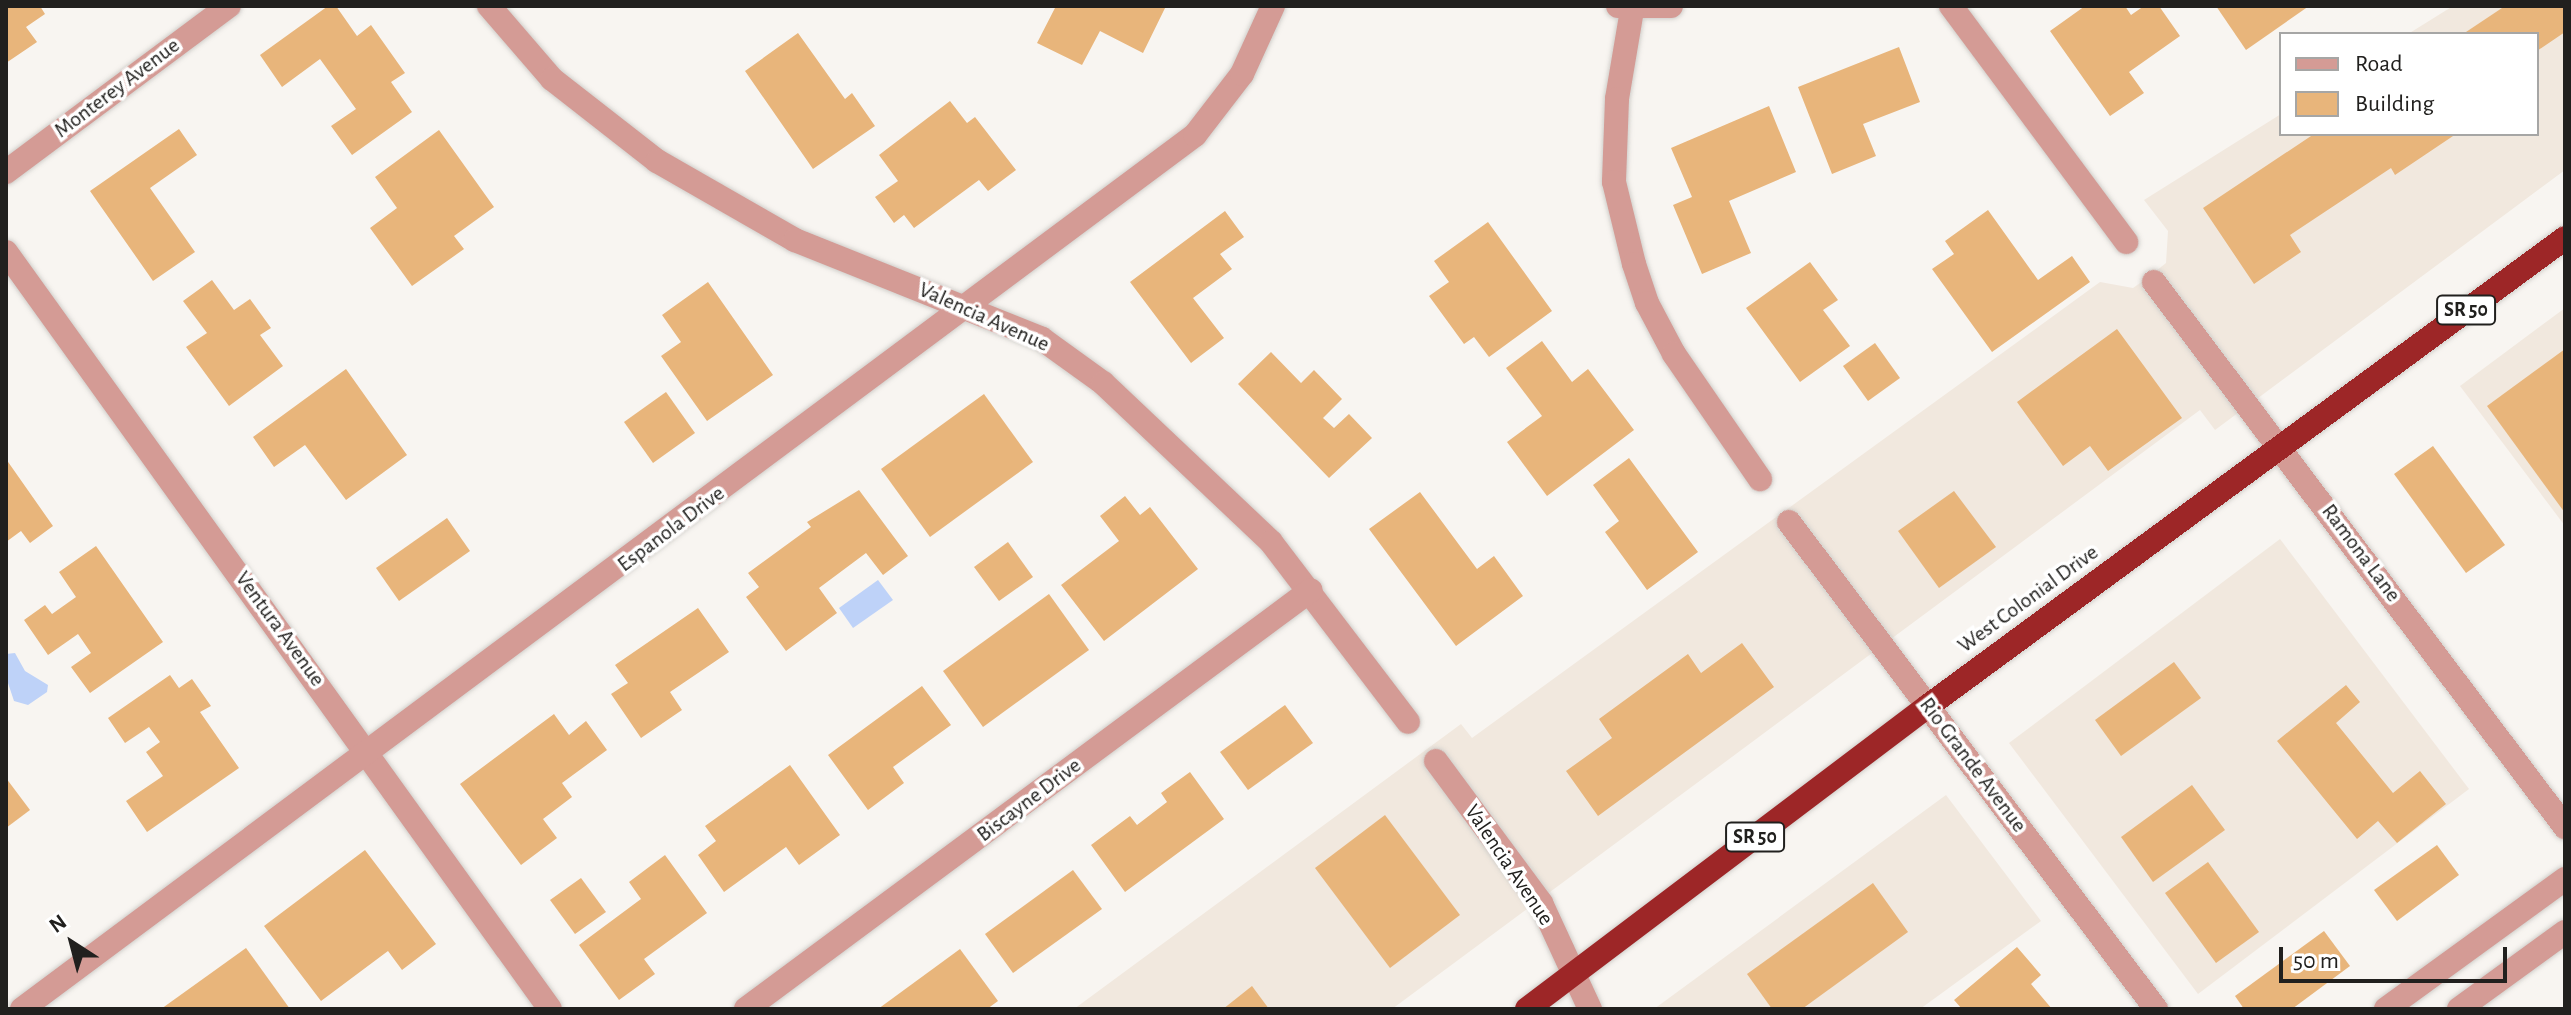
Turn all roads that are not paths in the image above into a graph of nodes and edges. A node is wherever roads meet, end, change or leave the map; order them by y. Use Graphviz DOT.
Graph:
graph roads {
  1 [pos="229,6"];
  2 [pos="489,6"];
  3 [pos="1273,6"];
  4 [pos="1671,6"];
  5 [pos="1951,6"];
  6 [pos="1624,8"];
  7 [pos="6,172"];
  8 [pos="2565,238"];
  9 [pos="2126,242"];
  10 [pos="6,252"];
  11 [pos="2154,282"];
  12 [pos="970,306"];
  13 [pos="2280,447"];
  14 [pos="1760,479"];
  15 [pos="1789,522"];
  16 [pos="1311,590"];
  17 [pos="1928,706"];
  18 [pos="1408,722"];
  19 [pos="370,753"];
  20 [pos="1436,761"];
  21 [pos="2565,827"];
  22 [pos="2565,879"];
  23 [pos="2565,932"];
  24 [pos="1575,973"];
  25 [pos="22,1009"];
  26 [pos="550,1009"];
  27 [pos="746,1009"];
  28 [pos="1527,1009"];
  29 [pos="1590,1009"];
  30 [pos="2156,1009"];
  31 [pos="2386,1009"];
  32 [pos="2459,1009"];
  1 -- 7 [label="street, Monterey Avenue"];
  2 -- 12 [label="street, Valencia Avenue"];
  3 -- 12 [label="street, Espanola Drive"];
  4 -- 6 [label="street"];
  5 -- 9 [label="street"];
  6 -- 14 [label="street"];
  8 -- 13 [label="highway, West Colonial Drive / SR 50"];
  10 -- 19 [label="street, Ventura Avenue"];
  11 -- 13 [label="street, Ramona Lane"];
  12 -- 16 [label="street, Valencia Avenue"];
  12 -- 19 [label="street, Espanola Drive"];
  13 -- 17 [label="highway, West Colonial Drive / SR 50"];
  13 -- 21 [label="street, Ramona Lane"];
  15 -- 17 [label="street, Rio Grande Avenue"];
  16 -- 18 [label="street, Valencia Avenue"];
  16 -- 27 [label="street, Biscayne Drive"];
  17 -- 24 [label="highway, West Colonial Drive / SR 50"];
  17 -- 30 [label="street, Rio Grande Avenue"];
  19 -- 25 [label="street, Espanola Drive"];
  19 -- 26 [label="street, Ventura Avenue"];
  20 -- 24 [label="street, Valencia Avenue"];
  22 -- 31 [label="street"];
  23 -- 32 [label="street"];
  24 -- 28 [label="highway, West Colonial Drive / SR 50"];
  24 -- 29 [label="street, Valencia Avenue"];
}
